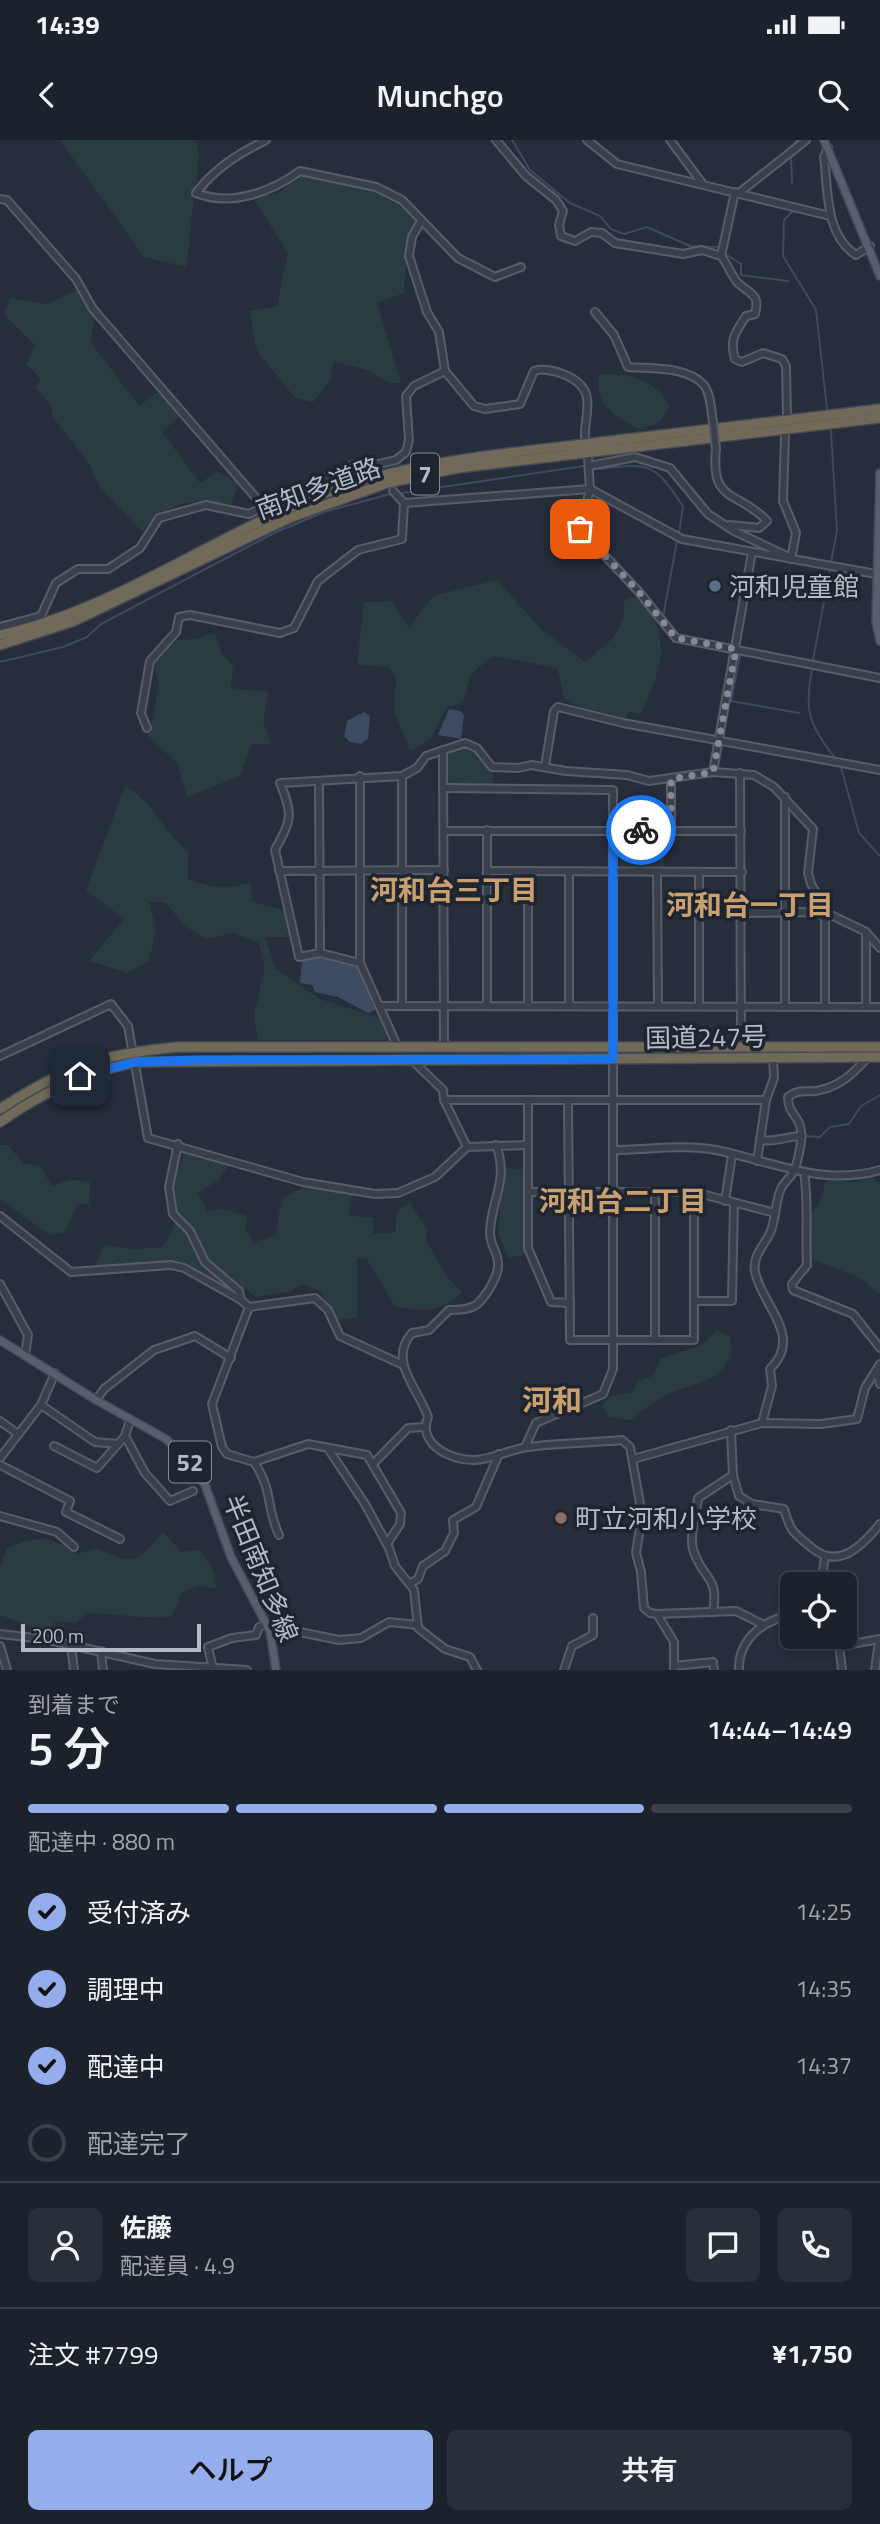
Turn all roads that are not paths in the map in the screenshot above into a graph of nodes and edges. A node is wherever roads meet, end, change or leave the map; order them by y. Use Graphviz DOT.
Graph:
graph roads {
  1 [pos="266,140"];
  2 [pos="496,140"];
  3 [pos="586,140"];
  4 [pos="670,140"];
  5 [pos="806,140"];
  6 [pos="826,144"];
  7 [pos="702,184"];
  8 [pos="737,193"];
  9 [pos="0,199"];
  10 [pos="830,216"];
  11 [pos="421,221"];
  12 [pos="870,246"];
  13 [pos="721,256"];
  14 [pos="521,267"];
  15 [pos="880,276"];
  16 [pos="595,312"];
  17 [pos="445,370"];
  18 [pos="880,409"];
  19 [pos="787,414"];
  20 [pos="880,418"];
  21 [pos="785,434"];
  22 [pos="585,438"];
  23 [pos="587,458"];
  24 [pos="589,466"];
  25 [pos="880,474"];
  26 [pos="590,489"];
  27 [pos="393,491"];
  28 [pos="404,503"];
  29 [pos="263,506"];
  30 [pos="730,525"];
  31 [pos="752,552"];
  32 [pos="791,559"];
  33 [pos="876,574"];
  34 [pos="878,621"];
  35 [pos="0,627"];
  36 [pos="0,635"];
  37 [pos="880,641"];
  38 [pos="0,645"];
  39 [pos="736,649"];
  40 [pos="880,678"];
  41 [pos="146,728"];
  42 [pos="719,740"];
  43 [pos="443,750"];
  44 [pos="545,766"];
  45 [pos="880,770"];
  46 [pos="713,772"];
  47 [pos="740,773"];
  48 [pos="402,775"];
  49 [pos="360,776"];
  50 [pos="671,779"];
  51 [pos="319,780"];
  52 [pos="443,788"];
  53 [pos="785,797"];
  54 [pos="487,830"];
  55 [pos="613,830"];
  56 [pos="671,830"];
  57 [pos="444,831"];
  58 [pos="741,831"];
  59 [pos="444,870"];
  60 [pos="319,871"];
  61 [pos="360,871"];
  62 [pos="401,871"];
  63 [pos="488,871"];
  64 [pos="279,872"];
  65 [pos="528,872"];
  66 [pos="569,872"];
  67 [pos="613,872"];
  68 [pos="657,872"];
  69 [pos="699,872"];
  70 [pos="742,872"];
  71 [pos="785,912"];
  72 [pos="742,913"];
  73 [pos="866,932"];
  74 [pos="880,948"];
  75 [pos="320,953"];
  76 [pos="360,963"];
  77 [pos="487,1004"];
  78 [pos="401,1005"];
  79 [pos="444,1005"];
  80 [pos="528,1005"];
  81 [pos="379,1006"];
  82 [pos="569,1006"];
  83 [pos="613,1006"];
  84 [pos="658,1006"];
  85 [pos="699,1006"];
  86 [pos="741,1006"];
  87 [pos="785,1006"];
  88 [pos="825,1006"];
  89 [pos="866,1007"];
  90 [pos="880,1007"];
  91 [pos="880,1046"];
  92 [pos="613,1047"];
  93 [pos="398,1048"];
  94 [pos="444,1048"];
  95 [pos="741,1048"];
  96 [pos="133,1051"];
  97 [pos="0,1056"];
  98 [pos="869,1057"];
  99 [pos="880,1057"];
  100 [pos="410,1058"];
  101 [pos="773,1058"];
  102 [pos="613,1059"];
  103 [pos="135,1062"];
  104 [pos="444,1100"];
  105 [pos="528,1100"];
  106 [pos="569,1100"];
  107 [pos="766,1100"];
  108 [pos="612,1101"];
  109 [pos="0,1109"];
  110 [pos="0,1122"];
  111 [pos="802,1136"];
  112 [pos="760,1140"];
  113 [pos="178,1144"];
  114 [pos="528,1144"];
  115 [pos="496,1145"];
  116 [pos="467,1147"];
  117 [pos="613,1150"];
  118 [pos="732,1154"];
  119 [pos="757,1161"];
  120 [pos="880,1170"];
  121 [pos="794,1171"];
  122 [pos="804,1172"];
  123 [pos="529,1192"];
  124 [pos="569,1192"];
  125 [pos="613,1192"];
  126 [pos="655,1192"];
  127 [pos="694,1192"];
  128 [pos="725,1200"];
  129 [pos="734,1203"];
  130 [pos="775,1213"];
  131 [pos="0,1216"];
  132 [pos="0,1284"];
  133 [pos="242,1300"];
  134 [pos="694,1301"];
  135 [pos="569,1303"];
  136 [pos="249,1307"];
  137 [pos="0,1340"];
  138 [pos="655,1340"];
  139 [pos="613,1341"];
  140 [pos="880,1348"];
  141 [pos="25,1355"];
  142 [pos="231,1358"];
  143 [pos="401,1364"];
  144 [pos="878,1367"];
  145 [pos="55,1374"];
  146 [pos="880,1384"];
  147 [pos="96,1400"];
  148 [pos="41,1405"];
  149 [pos="130,1420"];
  150 [pos="0,1421"];
  151 [pos="762,1423"];
  152 [pos="424,1427"];
  153 [pos="731,1430"];
  154 [pos="18,1434"];
  155 [pos="125,1436"];
  156 [pos="118,1444"];
  157 [pos="54,1446"];
  158 [pos="525,1447"];
  159 [pos="329,1450"];
  160 [pos="499,1454"];
  161 [pos="0,1458"];
  162 [pos="633,1459"];
  163 [pos="254,1462"];
  164 [pos="374,1463"];
  165 [pos="0,1465"];
  166 [pos="733,1475"];
  167 [pos="193,1491"];
  168 [pos="0,1516"];
  169 [pos="880,1524"];
  170 [pos="279,1535"];
  171 [pos="120,1539"];
  172 [pos="387,1544"];
  173 [pos="74,1547"];
  174 [pos="825,1557"];
  175 [pos="823,1572"];
  176 [pos="411,1583"];
  177 [pos="713,1612"];
  178 [pos="657,1614"];
  179 [pos="780,1616"];
  180 [pos="593,1618"];
  181 [pos="762,1624"];
  182 [pos="418,1625"];
  183 [pos="268,1627"];
  184 [pos="0,1633"];
  185 [pos="880,1640"];
  186 [pos="857,1644"];
  187 [pos="71,1645"];
  188 [pos="0,1646"];
  189 [pos="841,1649"];
  190 [pos="101,1651"];
  191 [pos="674,1668"];
  192 [pos="213,1669"];
  193 [pos="8,1670"];
  194 [pos="74,1670"];
  195 [pos="103,1670"];
  196 [pos="247,1670"];
  197 [pos="276,1670"];
  198 [pos="477,1670"];
  199 [pos="564,1670"];
  200 [pos="714,1670"];
  201 [pos="739,1670"];
  202 [pos="842,1670"];
  203 [pos="875,1670"];
  1 -- 11 [label="street"];
  2 -- 13 [label="street"];
  3 -- 7 [label="street"];
  4 -- 7 [label="street"];
  5 -- 8 [label="street"];
  6 -- 10 [label="street"];
  6 -- 12 [label="main road"];
  7 -- 8 [label="street"];
  8 -- 10 [label="street"];
  8 -- 13 [label="street"];
  9 -- 29 [label="street"];
  10 -- 12 [label="street"];
  11 -- 14 [label="street"];
  11 -- 17 [label="street"];
  12 -- 15 [label="main road"];
  13 -- 19 [label="street"];
  16 -- 30 [label="street, bridge"];
  17 -- 22 [label="street"];
  17 -- 29 [label="street"];
  18 -- 36 [label="highway, 南知多道路 / 7"];
  20 -- 38 [label="highway, 南知多道路 / 7"];
  21 -- 32 [label="street"];
  23 -- 24 [label="street"];
  24 -- 26 [label="street"];
  24 -- 30 [label="street"];
  25 -- 33 [label="main road"];
  26 -- 28 [label="street"];
  26 -- 31 [label="street"];
  26 -- 39 [label="street"];
  27 -- 28 [label="street"];
  28 -- 41 [label="street"];
  29 -- 35 [label="street"];
  30 -- 32 [label="street"];
  31 -- 32 [label="street"];
  31 -- 39 [label="street"];
  32 -- 33 [label="street"];
  33 -- 34 [label="main road"];
  34 -- 37 [label="main road"];
  39 -- 40 [label="street"];
  39 -- 42 [label="street"];
  42 -- 44 [label="street"];
  42 -- 45 [label="street"];
  42 -- 46 [label="street"];
  43 -- 44 [label="street"];
  43 -- 48 [label="street"];
  43 -- 52 [label="street"];
  44 -- 50 [label="street"];
  46 -- 47 [label="street"];
  46 -- 50 [label="street"];
  47 -- 53 [label="street"];
  47 -- 58 [label="street"];
  48 -- 49 [label="street"];
  48 -- 62 [label="street"];
  49 -- 51 [label="street"];
  49 -- 61 [label="street"];
  50 -- 56 [label="street"];
  51 -- 60 [label="street"];
  51 -- 64 [label="street"];
  52 -- 55 [label="street"];
  52 -- 57 [label="street"];
  53 -- 71 [label="street"];
  53 -- 73 [label="street"];
  54 -- 55 [label="street"];
  54 -- 57 [label="street"];
  54 -- 63 [label="street"];
  55 -- 56 [label="street"];
  55 -- 67 [label="street"];
  56 -- 58 [label="street"];
  57 -- 59 [label="street"];
  58 -- 70 [label="street"];
  59 -- 62 [label="street"];
  59 -- 79 [label="street"];
  60 -- 61 [label="street"];
  60 -- 64 [label="street"];
  60 -- 75 [label="street"];
  61 -- 62 [label="street"];
  61 -- 76 [label="street"];
  62 -- 78 [label="street"];
  63 -- 65 [label="street"];
  63 -- 77 [label="street"];
  64 -- 75 [label="street"];
  65 -- 66 [label="street"];
  65 -- 80 [label="street"];
  66 -- 67 [label="street"];
  66 -- 82 [label="street"];
  67 -- 68 [label="street"];
  67 -- 83 [label="street"];
  68 -- 69 [label="street"];
  68 -- 84 [label="street"];
  69 -- 70 [label="street"];
  69 -- 85 [label="street"];
  70 -- 72 [label="street"];
  71 -- 72 [label="street"];
  71 -- 87 [label="street"];
  71 -- 88 [label="street"];
  72 -- 86 [label="street"];
  73 -- 74 [label="street"];
  73 -- 89 [label="street"];
  75 -- 76 [label="street"];
  76 -- 81 [label="street"];
  77 -- 79 [label="street"];
  77 -- 80 [label="street"];
  78 -- 79 [label="street"];
  78 -- 81 [label="street"];
  79 -- 94 [label="street"];
  80 -- 82 [label="street"];
  81 -- 93 [label="street"];
  82 -- 83 [label="street"];
  83 -- 84 [label="street"];
  83 -- 92 [label="street"];
  84 -- 85 [label="street"];
  85 -- 86 [label="street"];
  86 -- 87 [label="street"];
  86 -- 95 [label="street"];
  87 -- 88 [label="street"];
  88 -- 89 [label="street"];
  89 -- 90 [label="street"];
  91 -- 95 [label="highway, 国道247号"];
  92 -- 94 [label="highway, 国道247号"];
  92 -- 95 [label="highway, 国道247号"];
  92 -- 102 [label="street"];
  93 -- 94 [label="highway, 国道247号"];
  93 -- 96 [label="highway, 国道247号"];
  96 -- 97 [label="street"];
  96 -- 103 [label="street"];
  96 -- 109 [label="highway, 国道247号"];
  98 -- 99 [label="highway, 国道247号"];
  98 -- 101 [label="highway, 国道247号"];
  98 -- 111 [label="street"];
  100 -- 102 [label="highway, 国道247号"];
  100 -- 103 [label="highway, 国道247号"];
  100 -- 104 [label="street"];
  101 -- 102 [label="highway, 国道247号"];
  101 -- 107 [label="street"];
  102 -- 108 [label="street"];
  103 -- 110 [label="highway, 国道247号"];
  103 -- 113 [label="street"];
  104 -- 105 [label="street"];
  104 -- 116 [label="street"];
  105 -- 106 [label="street"];
  105 -- 114 [label="street"];
  106 -- 108 [label="street"];
  106 -- 124 [label="street"];
  107 -- 108 [label="street"];
  107 -- 112 [label="street"];
  108 -- 117 [label="street"];
  111 -- 112 [label="street"];
  111 -- 121 [label="street"];
  112 -- 119 [label="street"];
  113 -- 116 [label="street"];
  113 -- 133 [label="street"];
  114 -- 115 [label="street"];
  114 -- 123 [label="street"];
  115 -- 116 [label="street"];
  115 -- 143 [label="street"];
  117 -- 118 [label="street"];
  117 -- 125 [label="street"];
  118 -- 119 [label="street"];
  118 -- 128 [label="street"];
  119 -- 121 [label="street"];
  120 -- 122 [label="street"];
  121 -- 122 [label="street"];
  121 -- 130 [label="street"];
  122 -- 140 [label="street"];
  123 -- 124 [label="street"];
  123 -- 135 [label="street"];
  124 -- 125 [label="street"];
  124 -- 135 [label="street"];
  125 -- 126 [label="street"];
  125 -- 139 [label="street"];
  126 -- 127 [label="street"];
  126 -- 138 [label="street"];
  127 -- 128 [label="street"];
  127 -- 134 [label="street"];
  128 -- 129 [label="street"];
  129 -- 130 [label="street"];
  129 -- 134 [label="street"];
  130 -- 151 [label="street"];
  131 -- 133 [label="street"];
  132 -- 141 [label="street"];
  133 -- 136 [label="street"];
  134 -- 138 [label="street"];
  135 -- 139 [label="street"];
  136 -- 142 [label="street"];
  136 -- 143 [label="street"];
  137 -- 141 [label="main road, 半田南知多線 / 52"];
  138 -- 139 [label="street"];
  139 -- 158 [label="street"];
  141 -- 145 [label="main road, 半田南知多線 / 52"];
  142 -- 147 [label="street"];
  142 -- 163 [label="street"];
  143 -- 152 [label="street"];
  144 -- 146 [label="street"];
  144 -- 151 [label="street"];
  145 -- 147 [label="main road, 半田南知多線 / 52"];
  145 -- 148 [label="street"];
  147 -- 149 [label="main road, 半田南知多線 / 52"];
  148 -- 154 [label="street"];
  148 -- 156 [label="street"];
  149 -- 155 [label="street"];
  149 -- 183 [label="main road, 半田南知多線 / 52"];
  150 -- 154 [label="street"];
  151 -- 153 [label="street"];
  152 -- 160 [label="street"];
  152 -- 164 [label="street"];
  153 -- 162 [label="street"];
  153 -- 166 [label="street"];
  154 -- 161 [label="street"];
  155 -- 156 [label="street"];
  155 -- 167 [label="street"];
  156 -- 157 [label="street"];
  158 -- 160 [label="street"];
  158 -- 162 [label="street"];
  159 -- 163 [label="street"];
  159 -- 164 [label="street"];
  159 -- 172 [label="street"];
  160 -- 176 [label="street"];
  162 -- 178 [label="street"];
  163 -- 170 [label="street"];
  164 -- 172 [label="street"];
  165 -- 171 [label="street"];
  166 -- 174 [label="street"];
  166 -- 177 [label="street"];
  168 -- 173 [label="street"];
  169 -- 174 [label="street"];
  172 -- 176 [label="street"];
  174 -- 175 [label="street"];
  176 -- 182 [label="street"];
  177 -- 178 [label="street"];
  177 -- 181 [label="street"];
  178 -- 191 [label="street"];
  179 -- 181 [label="street"];
  180 -- 199 [label="street"];
  181 -- 201 [label="street"];
  182 -- 183 [label="street"];
  182 -- 198 [label="street"];
  183 -- 192 [label="street"];
  183 -- 197 [label="main road, 半田南知多線 / 52"];
  184 -- 187 [label="street"];
  185 -- 186 [label="street"];
  185 -- 203 [label="street"];
  187 -- 190 [label="street"];
  187 -- 194 [label="street"];
  188 -- 193 [label="street"];
  189 -- 202 [label="street"];
  190 -- 192 [label="street"];
  190 -- 195 [label="street"];
  191 -- 200 [label="street"];
  192 -- 196 [label="street"];
}
